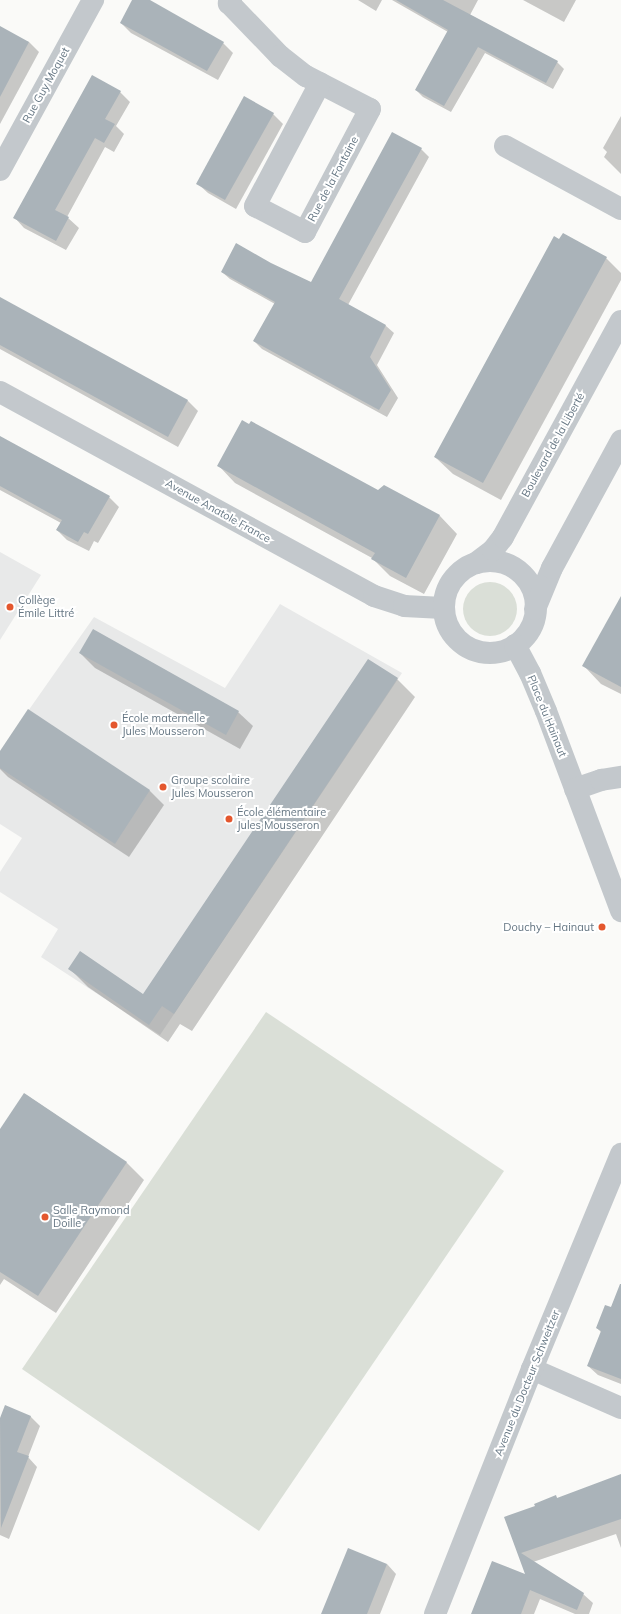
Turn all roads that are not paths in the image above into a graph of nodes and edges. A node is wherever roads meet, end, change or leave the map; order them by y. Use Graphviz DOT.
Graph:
graph roads {
  1 [pos="93,0"];
  2 [pos="228,1"];
  3 [pos="320,83"];
  4 [pos="505,146"];
  5 [pos="0,170"];
  6 [pos="621,208"];
  7 [pos="621,321"];
  8 [pos="0,392"];
  9 [pos="621,441"];
  10 [pos="476,563"];
  11 [pos="443,608"];
  12 [pos="535,609"];
  13 [pos="515,645"];
  14 [pos="621,776"];
  15 [pos="575,789"];
  16 [pos="621,912"];
  17 [pos="621,1154"];
  18 [pos="532,1370"];
  19 [pos="621,1408"];
  20 [pos="434,1614"];
  1 -- 5 [label="street, Rue Guy Moquet"];
  2 -- 3 [label="street, Rue de la Fontaine"];
  3 -- 3 [label="street, Rue de la Fontaine"];
  4 -- 6 [label="street"];
  7 -- 10 [label="street, Boulevard de la Liberté"];
  8 -- 11 [label="street, Avenue Anatole France"];
  9 -- 12 [label="street"];
  10 -- 11 [label="street"];
  10 -- 12 [label="street"];
  11 -- 13 [label="street"];
  12 -- 13 [label="street"];
  13 -- 15 [label="street, Place du Hainaut"];
  14 -- 15 [label="street"];
  15 -- 16 [label="street, Place du Hainaut"];
  17 -- 18 [label="street, Avenue du Docteur Schweitzer"];
  18 -- 19 [label="street"];
  18 -- 20 [label="street, Avenue du Docteur Schweitzer"];
}
